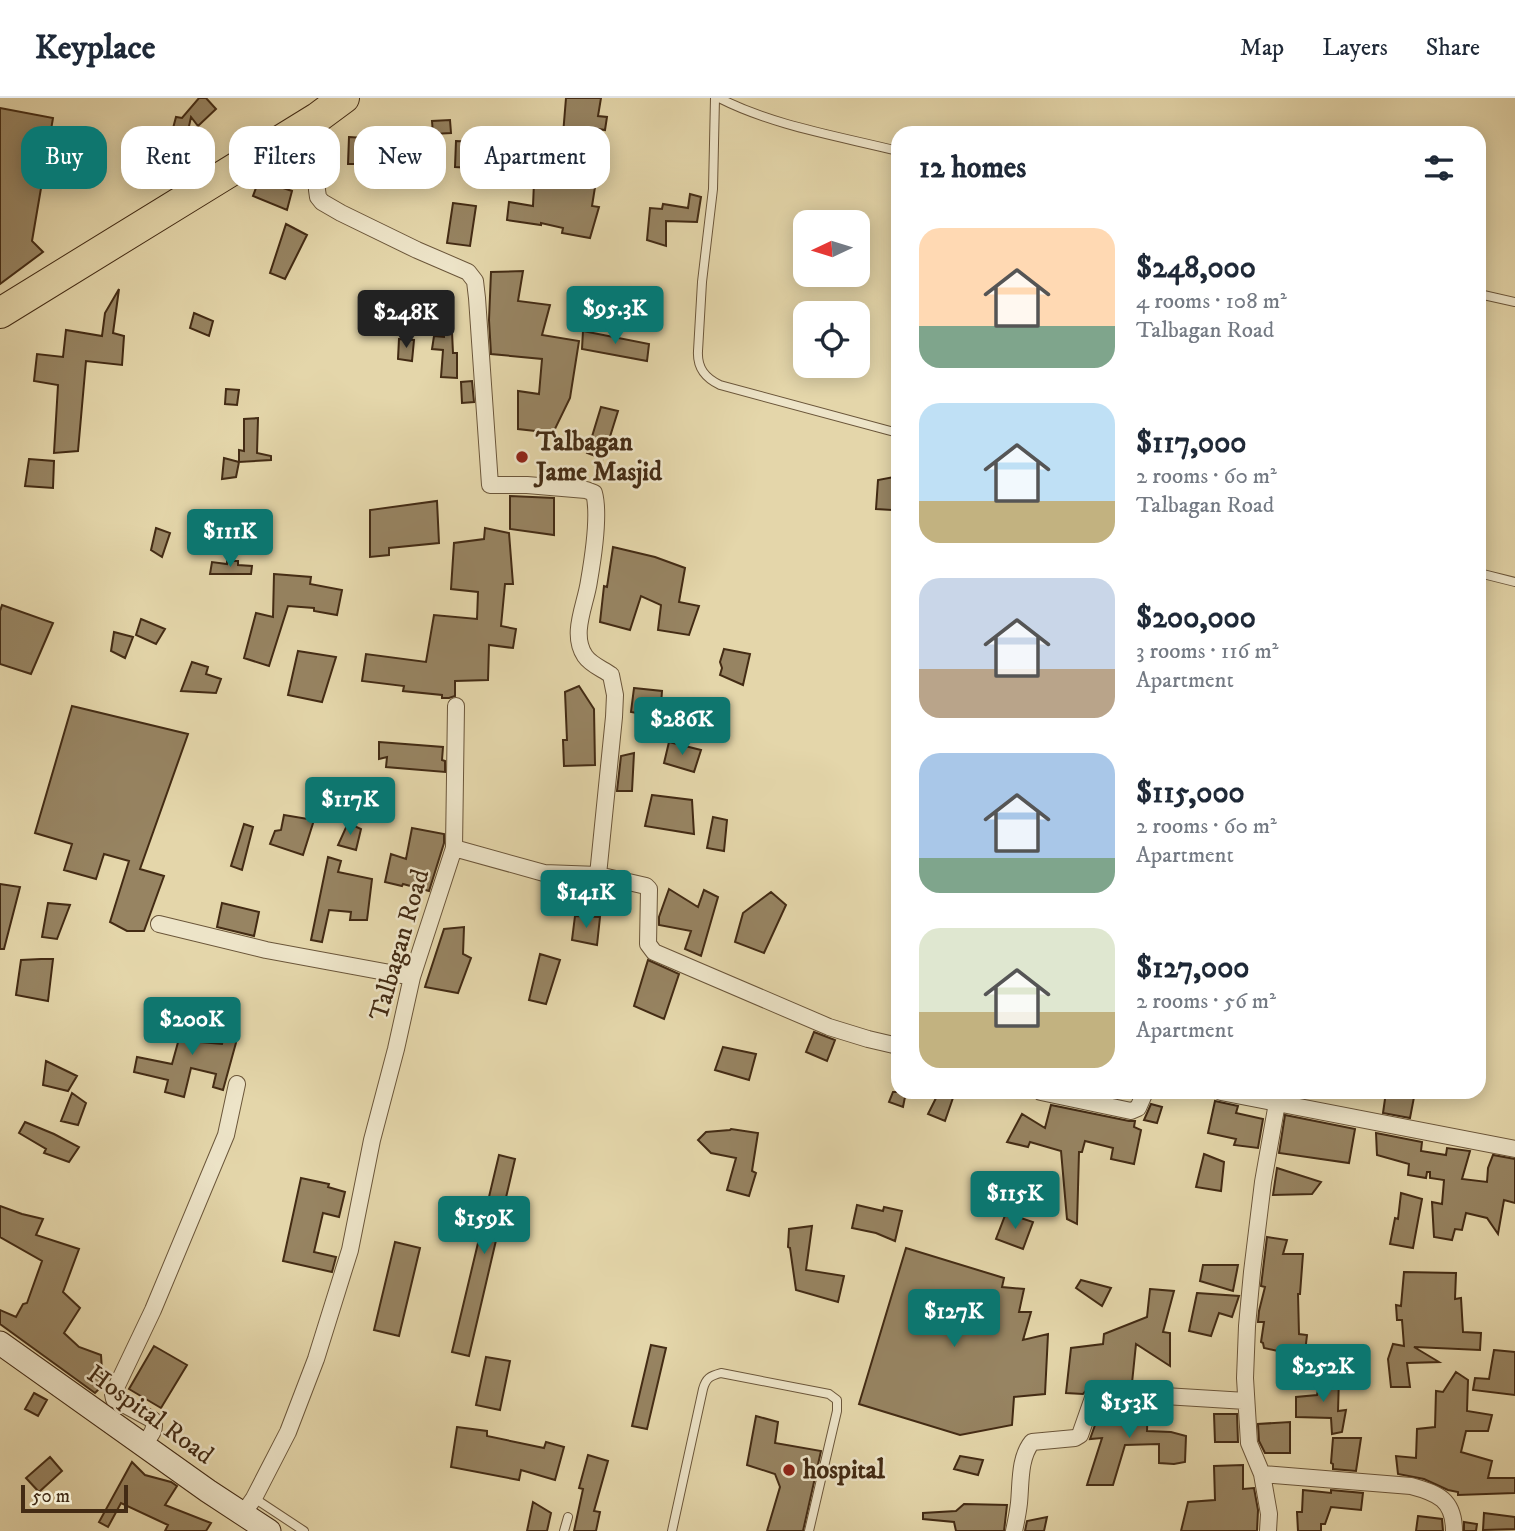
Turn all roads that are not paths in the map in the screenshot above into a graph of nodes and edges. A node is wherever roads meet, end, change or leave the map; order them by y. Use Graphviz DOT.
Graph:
graph roads {
  1 [pos="717,98"];
  2 [pos="333,104"];
  3 [pos="891,149"];
  4 [pos="1486,296"];
  5 [pos="1515,302"];
  6 [pos="0,313"];
  7 [pos="891,431"];
  8 [pos="1486,575"];
  9 [pos="1515,582"];
  10 [pos="456,706"];
  11 [pos="454,848"];
  12 [pos="598,875"];
  13 [pos="159,924"];
  14 [pos="412,977"];
  15 [pos="891,1044"];
  16 [pos="237,1084"];
  17 [pos="1074,1099"];
  18 [pos="1142,1099"];
  19 [pos="1257,1099"];
  20 [pos="1277,1103"];
  21 [pos="1515,1149"];
  22 [pos="0,1343"];
  23 [pos="1246,1401"];
  24 [pos="143,1445"];
  25 [pos="1262,1474"];
  26 [pos="249,1506"];
  27 [pos="568,1517"];
  28 [pos="269,1531"];
  29 [pos="303,1531"];
  30 [pos="564,1531"];
  31 [pos="672,1531"];
  32 [pos="809,1531"];
  33 [pos="1014,1531"];
  34 [pos="1268,1531"];
  35 [pos="1454,1531"];
  1 -- 3 [label="lane"];
  1 -- 7 [label="lane"];
  2 -- 6 [label="highway"];
  2 -- 12 [label="street"];
  4 -- 5 [label="lane"];
  8 -- 9 [label="lane"];
  10 -- 11 [label="street"];
  11 -- 12 [label="street, Talbagan Road"];
  11 -- 14 [label="street, Talbagan Road"];
  12 -- 15 [label="street, Talbagan Road"];
  13 -- 14 [label="street"];
  14 -- 26 [label="street, Talbagan Road"];
  16 -- 24 [label="street"];
  17 -- 18 [label="street"];
  19 -- 20 [label="street"];
  20 -- 21 [label="street"];
  20 -- 23 [label="street"];
  22 -- 24 [label="main road, Hospital Road"];
  23 -- 25 [label="street"];
  23 -- 33 [label="street"];
  24 -- 26 [label="main road, Hospital Road"];
  25 -- 34 [label="street"];
  25 -- 35 [label="street"];
  26 -- 28 [label="main road, Hospital Road"];
  26 -- 29 [label="lane"];
  27 -- 30 [label="lane"];
  31 -- 32 [label="lane"];
}
